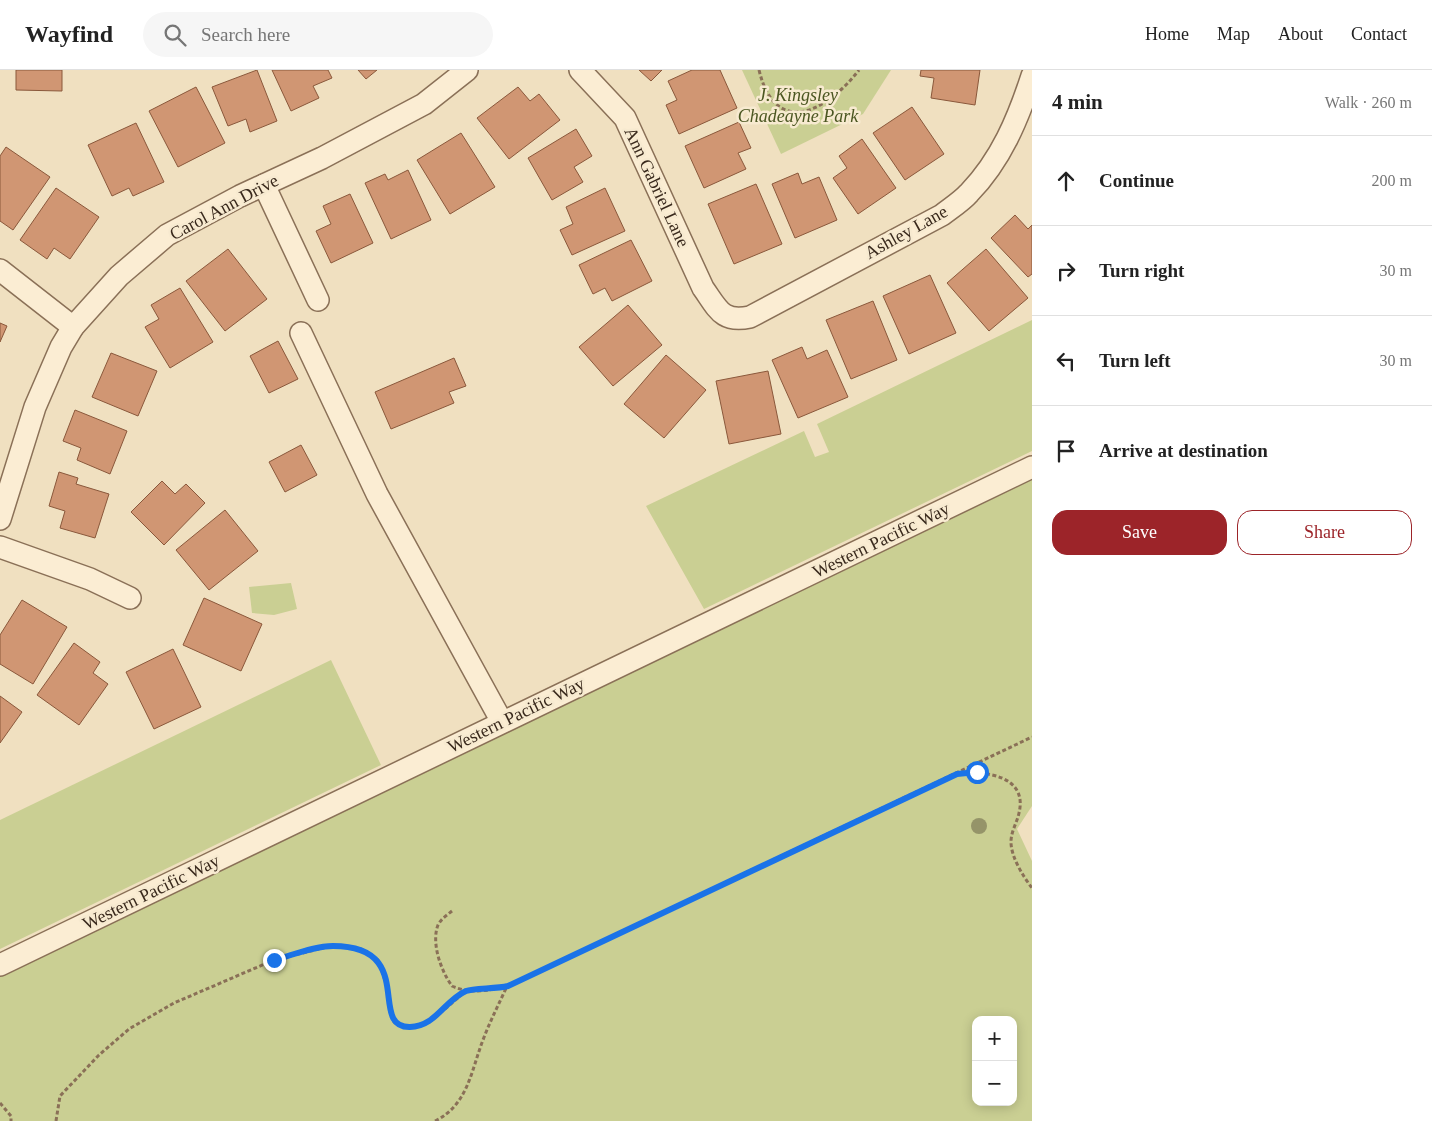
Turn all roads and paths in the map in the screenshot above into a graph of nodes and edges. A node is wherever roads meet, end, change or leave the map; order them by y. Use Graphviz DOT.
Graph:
graph roads {
  1 [pos="467,70"];
  2 [pos="580,70"];
  3 [pos="759,70"];
  4 [pos="859,70"];
  5 [pos="1032,76"];
  6 [pos="264,185"];
  7 [pos="0,270"];
  8 [pos="318,300"];
  9 [pos="720,314"];
  10 [pos="73,327"];
  11 [pos="301,333"];
  12 [pos="1032,467"];
  13 [pos="0,518"];
  14 [pos="0,547"];
  15 [pos="130,598"];
  16 [pos="502,722"];
  17 [pos="1032,738"];
  18 [pos="957,774"];
  19 [pos="1032,888"];
  20 [pos="452,911"];
  21 [pos="0,965"];
  22 [pos="508,986"];
  23 [pos="467,991"];
  24 [pos="0,1103"];
  25 [pos="11,1121"];
  26 [pos="56,1121"];
  27 [pos="435,1121"];
  1 -- 6 [label="street, Carol Ann Drive"];
  2 -- 9 [label="street, Ann Gabriel Lane"];
  3 -- 4 [label="path"];
  5 -- 9 [label="street, Ashley Lane"];
  6 -- 8 [label="street"];
  6 -- 10 [label="street, Carol Ann Drive"];
  7 -- 10 [label="street"];
  10 -- 13 [label="street, Carol Ann Drive"];
  11 -- 16 [label="street"];
  12 -- 16 [label="street, Western Pacific Way"];
  14 -- 15 [label="street"];
  16 -- 21 [label="street, Western Pacific Way"];
  17 -- 18 [label="path"];
  18 -- 19 [label="path"];
  18 -- 22 [label="path"];
  20 -- 23 [label="path"];
  22 -- 23 [label="path"];
  22 -- 27 [label="path"];
  23 -- 26 [label="path"];
  24 -- 25 [label="path"];
}
